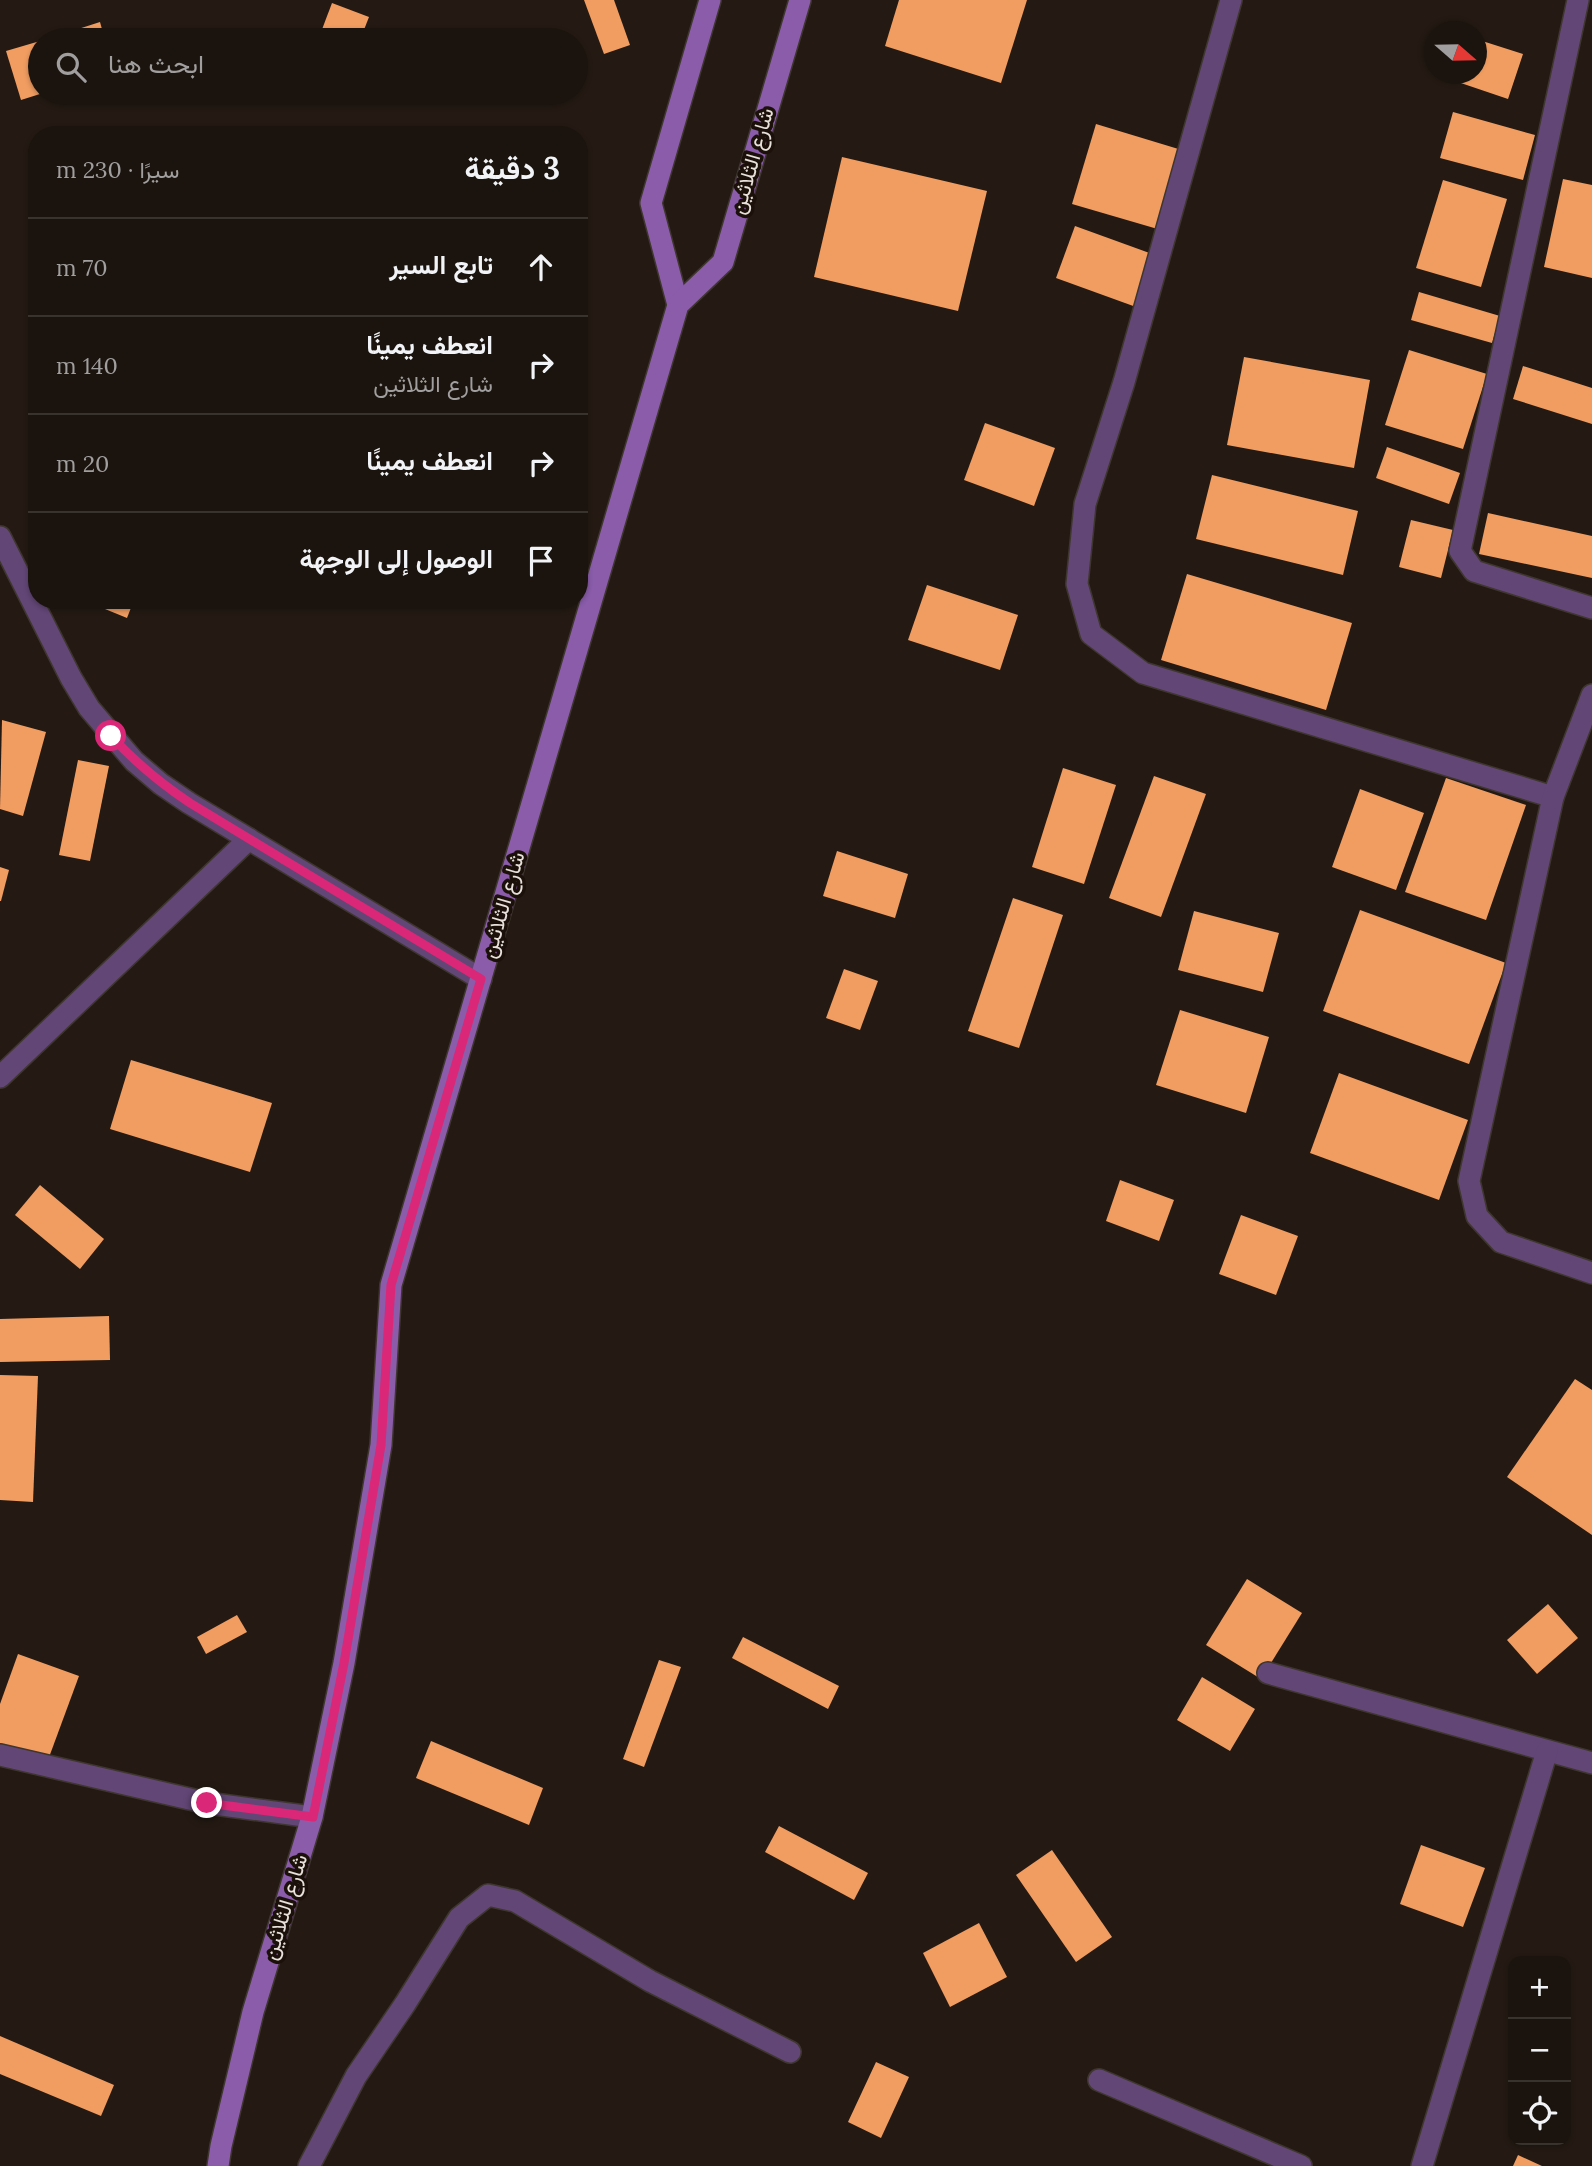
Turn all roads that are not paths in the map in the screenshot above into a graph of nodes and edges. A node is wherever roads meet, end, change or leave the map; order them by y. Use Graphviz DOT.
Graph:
graph roads {
  1 [pos="710,0"];
  2 [pos="800,0"];
  3 [pos="1231,0"];
  4 [pos="1578,0"];
  5 [pos="678,305"];
  6 [pos="0,537"];
  7 [pos="28,593"];
  8 [pos="1592,608"];
  9 [pos="36,609"];
  10 [pos="1592,695"];
  11 [pos="1553,797"];
  12 [pos="249,839"];
  13 [pos="481,979"];
  14 [pos="0,1077"];
  15 [pos="1592,1273"];
  16 [pos="1268,1673"];
  17 [pos="1547,1751"];
  18 [pos="0,1755"];
  19 [pos="1592,1763"];
  20 [pos="313,1817"];
  21 [pos="790,2052"];
  22 [pos="1099,2080"];
  23 [pos="218,2166"];
  24 [pos="309,2166"];
  25 [pos="1301,2166"];
  26 [pos="1422,2166"];
  1 -- 5 [label="street"];
  2 -- 5 [label="street, شارع الثلاثين"];
  3 -- 11 [label="street"];
  4 -- 8 [label="street"];
  5 -- 13 [label="street, شارع الثلاثين"];
  6 -- 7 [label="street"];
  9 -- 12 [label="street"];
  10 -- 11 [label="street"];
  11 -- 15 [label="street"];
  12 -- 13 [label="street"];
  12 -- 14 [label="street"];
  13 -- 20 [label="street, شارع الثلاثين"];
  16 -- 17 [label="street"];
  17 -- 19 [label="street"];
  17 -- 26 [label="street"];
  18 -- 20 [label="street"];
  20 -- 23 [label="street, شارع الثلاثين"];
  21 -- 24 [label="street"];
  22 -- 25 [label="street"];
}
